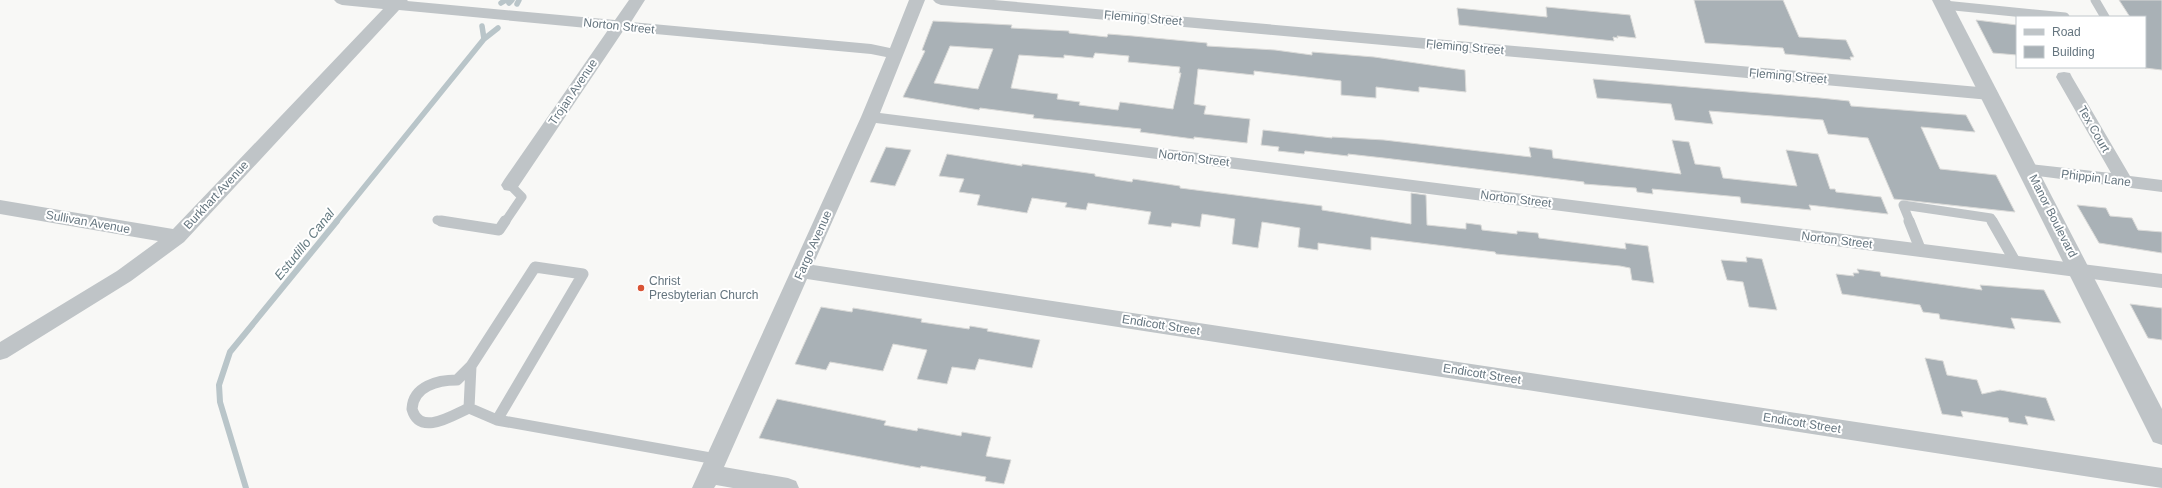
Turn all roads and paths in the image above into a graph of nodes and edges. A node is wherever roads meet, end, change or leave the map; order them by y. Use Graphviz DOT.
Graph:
graph roads {
  1 [pos="342,0"];
  2 [pos="637,0"];
  3 [pos="918,0"];
  4 [pos="941,0"];
  5 [pos="2095,0"];
  6 [pos="1942,2"];
  7 [pos="398,3"];
  8 [pos="2057,16"];
  9 [pos="2104,16"];
  10 [pos="621,26"];
  11 [pos="895,54"];
  12 [pos="2064,77"];
  13 [pos="1990,94"];
  14 [pos="870,116"];
  15 [pos="2029,170"];
  16 [pos="2124,181"];
  17 [pos="510,185"];
  18 [pos="2162,186"];
  19 [pos="0,207"];
  20 [pos="437,220"];
  21 [pos="177,237"];
  22 [pos="1921,251"];
  23 [pos="2016,263"];
  24 [pos="801,271"];
  25 [pos="2080,272"];
  26 [pos="2162,281"];
  27 [pos="0,352"];
  28 [pos="471,366"];
  29 [pos="469,408"];
  30 [pos="497,420"];
  31 [pos="2162,434"];
  32 [pos="710,474"];
  33 [pos="2162,478"];
  34 [pos="788,488"];
  1 -- 7 [label="street, Norton Street"];
  2 -- 10 [label="street, Trojan Avenue"];
  3 -- 11 [label="street, Fargo Avenue"];
  4 -- 13 [label="street, Fleming Street"];
  5 -- 9 [label="lane"];
  6 -- 8 [label="lane"];
  6 -- 13 [label="street, Manor Boulevard"];
  7 -- 10 [label="street, Norton Street"];
  7 -- 21 [label="street, Burkhart Avenue"];
  10 -- 11 [label="street, Norton Street"];
  10 -- 17 [label="street, Trojan Avenue"];
  11 -- 14 [label="street, Fargo Avenue"];
  12 -- 16 [label="street, Tex Court"];
  13 -- 15 [label="street, Manor Boulevard"];
  14 -- 22 [label="street, Norton Street"];
  14 -- 24 [label="street, Fargo Avenue"];
  15 -- 16 [label="street, Phippin Lane"];
  15 -- 25 [label="street, Manor Boulevard"];
  16 -- 18 [label="street, Phippin Lane"];
  17 -- 20 [label="lane"];
  19 -- 21 [label="street, Sullivan Avenue"];
  21 -- 27 [label="street, Burkhart Avenue"];
  22 -- 23 [label="street, Norton Street"];
  22 -- 23 [label="lane"];
  23 -- 25 [label="street, Norton Street"];
  24 -- 32 [label="street, Fargo Avenue"];
  24 -- 33 [label="street, Endicott Street"];
  25 -- 26 [label="street, Norton Street"];
  25 -- 31 [label="street, Manor Boulevard"];
  28 -- 29 [label="lane"];
  28 -- 29 [label="lane"];
  28 -- 30 [label="lane"];
  29 -- 30 [label="lane"];
  30 -- 32 [label="lane"];
  32 -- 34 [label="street"];
}
